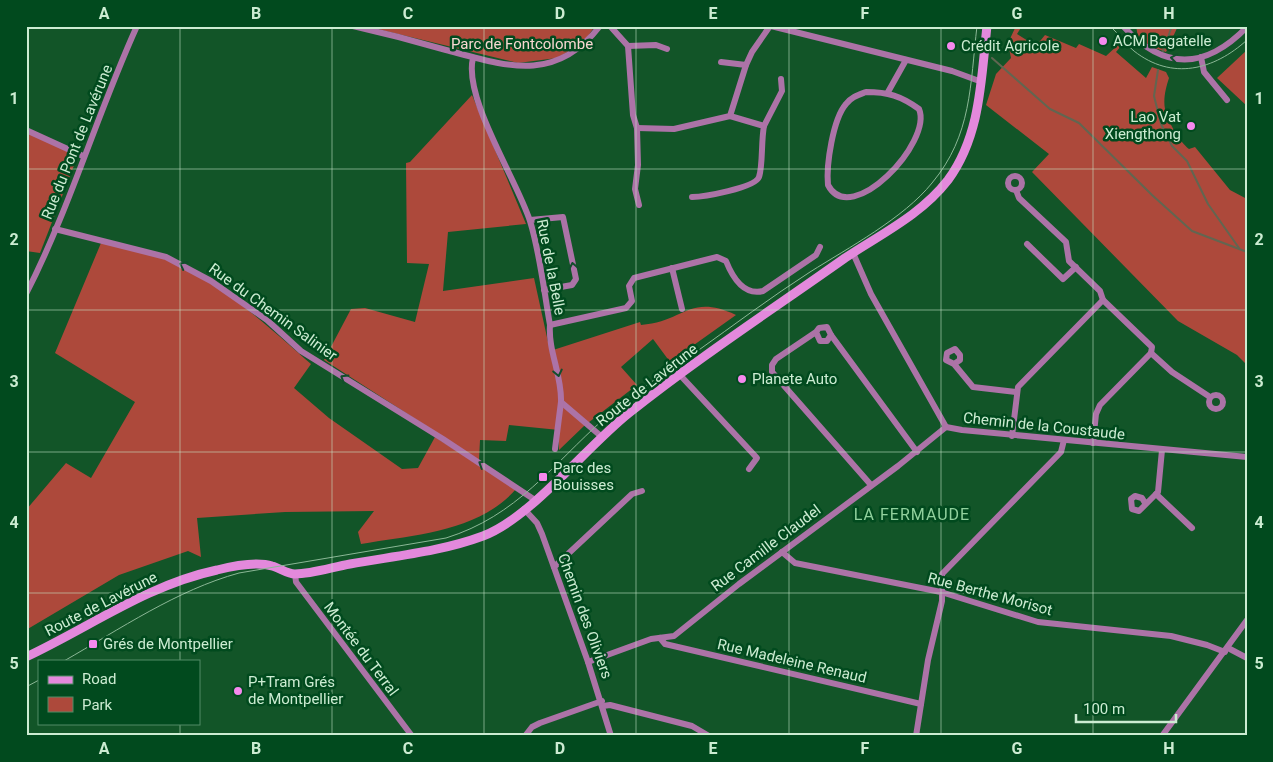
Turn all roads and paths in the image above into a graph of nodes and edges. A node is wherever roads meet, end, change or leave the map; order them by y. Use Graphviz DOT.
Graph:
graph roads {
  1 [pos="137,26"];
  2 [pos="353,26"];
  3 [pos="600,26"];
  4 [pos="610,26"];
  5 [pos="770,26"];
  6 [pos="988,26"];
  7 [pos="1123,26"];
  8 [pos="779,27"];
  9 [pos="1247,27"];
  10 [pos="628,46"];
  11 [pos="667,49"];
  12 [pos="1201,57"];
  13 [pos="473,58"];
  14 [pos="906,60"];
  15 [pos="721,62"];
  16 [pos="746,65"];
  17 [pos="781,79"];
  18 [pos="982,82"];
  19 [pos="888,92"];
  20 [pos="1227,100"];
  21 [pos="730,116"];
  22 [pos="764,126"];
  23 [pos="637,128"];
  24 [pos="26,130"];
  25 [pos="83,156"];
  26 [pos="1016,190"];
  27 [pos="692,197"];
  28 [pos="639,205"];
  29 [pos="530,220"];
  30 [pos="55,229"];
  31 [pos="1027,244"];
  32 [pos="820,247"];
  33 [pos="853,253"];
  34 [pos="672,268"];
  35 [pos="1076,268"];
  36 [pos="544,290"];
  37 [pos="26,294"];
  38 [pos="1104,300"];
  39 [pos="682,309"];
  40 [pos="550,325"];
  41 [pos="816,332"];
  42 [pos="831,336"];
  43 [pos="1151,353"];
  44 [pos="954,364"];
  45 [pos="680,375"];
  46 [pos="1016,392"];
  47 [pos="1210,396"];
  48 [pos="561,402"];
  49 [pos="946,427"];
  50 [pos="1012,436"];
  51 [pos="602,437"];
  52 [pos="1064,440"];
  53 [pos="1093,443"];
  54 [pos="555,449"];
  55 [pos="1162,450"];
  56 [pos="916,452"];
  57 [pos="1247,457"];
  58 [pos="749,469"];
  59 [pos="872,485"];
  60 [pos="642,491"];
  61 [pos="1156,494"];
  62 [pos="535,500"];
  63 [pos="1145,503"];
  64 [pos="524,509"];
  65 [pos="1192,528"];
  66 [pos="782,552"];
  67 [pos="554,567"];
  68 [pos="295,574"];
  69 [pos="941,592"];
  70 [pos="1247,620"];
  71 [pos="660,638"];
  72 [pos="1226,650"];
  73 [pos="26,657"];
  74 [pos="1247,658"];
  75 [pos="588,662"];
  76 [pos="603,704"];
  77 [pos="921,704"];
  78 [pos="412,736"];
  79 [pos="526,736"];
  80 [pos="611,736"];
  81 [pos="709,736"];
  82 [pos="916,736"];
  83 [pos="1162,736"];
  1 -- 25 [label="street, Rue du Pont de Lavérune"];
  2 -- 13 [label="street"];
  3 -- 13 [label="street"];
  4 -- 10 [label="street"];
  5 -- 8 [label="street"];
  5 -- 16 [label="street"];
  6 -- 18 [label="main road, Route de Lavérune"];
  12 -- 7 [label="street, one-way"];
  8 -- 14 [label="street"];
  9 -- 12 [label="street"];
  10 -- 11 [label="street"];
  10 -- 23 [label="street"];
  12 -- 20 [label="street"];
  13 -- 29 [label="street, Rue de la Belle"];
  14 -- 18 [label="street"];
  14 -- 19 [label="street"];
  15 -- 16 [label="street"];
  16 -- 21 [label="street"];
  17 -- 22 [label="street"];
  18 -- 33 [label="main road, Route de Lavérune"];
  19 -- 19 [label="street"];
  21 -- 22 [label="street"];
  21 -- 23 [label="street"];
  22 -- 27 [label="street"];
  23 -- 28 [label="street"];
  24 -- 25 [label="street"];
  25 -- 30 [label="street, Rue du Pont de Lavérune"];
  26 -- 35 [label="street"];
  29 -- 36 [label="street, Rue de la Belle"];
  36 -- 29 [label="street, one-way"];
  30 -- 37 [label="street, Rue du Pont de Lavérune"];
  62 -- 30 [label="street, Rue du Chemin Salinier, one-way"];
  31 -- 35 [label="street"];
  32 -- 34 [label="street"];
  33 -- 45 [label="main road, Route de Lavérune"];
  33 -- 49 [label="street, Chemin de la Coustaude"];
  34 -- 39 [label="street"];
  34 -- 40 [label="street"];
  35 -- 38 [label="street"];
  36 -- 40 [label="street, Rue de la Belle"];
  38 -- 43 [label="street"];
  38 -- 46 [label="street"];
  40 -- 48 [label="street, Rue de la Belle, one-way"];
  41 -- 42 [label="street"];
  41 -- 42 [label="street"];
  41 -- 59 [label="street"];
  42 -- 56 [label="street"];
  43 -- 47 [label="street"];
  43 -- 53 [label="street"];
  44 -- 46 [label="street"];
  45 -- 51 [label="main road, Route de Lavérune"];
  45 -- 58 [label="street"];
  46 -- 50 [label="street"];
  48 -- 51 [label="street"];
  48 -- 54 [label="street, Rue de la Belle"];
  49 -- 50 [label="street, Chemin de la Coustaude"];
  49 -- 56 [label="street, Rue Camille Claudel"];
  50 -- 52 [label="street, Chemin de la Coustaude"];
  51 -- 62 [label="main road, Route de Lavérune"];
  52 -- 53 [label="street, Chemin de la Coustaude"];
  52 -- 69 [label="street"];
  53 -- 55 [label="street, Chemin de la Coustaude"];
  55 -- 57 [label="street, Chemin de la Coustaude"];
  55 -- 61 [label="street"];
  56 -- 59 [label="street, Rue Camille Claudel"];
  59 -- 66 [label="street, Rue Camille Claudel"];
  60 -- 67 [label="street"];
  61 -- 63 [label="street"];
  61 -- 65 [label="street"];
  62 -- 64 [label="main road, Route de Lavérune"];
  64 -- 67 [label="street, Chemin des Oliviers"];
  64 -- 68 [label="main road, Route de Lavérune"];
  66 -- 69 [label="street, Rue Berthe Morisot"];
  66 -- 71 [label="street, Rue Camille Claudel"];
  67 -- 75 [label="street, Chemin des Oliviers"];
  68 -- 73 [label="main road, Route de Lavérune"];
  68 -- 78 [label="street, Montée du Terral"];
  69 -- 72 [label="street, Rue Berthe Morisot"];
  69 -- 77 [label="street"];
  70 -- 72 [label="street"];
  71 -- 75 [label="street, Rue Camille Claudel"];
  71 -- 77 [label="street, Rue Madeleine Renaud"];
  72 -- 74 [label="street, Rue Berthe Morisot"];
  72 -- 83 [label="street"];
  75 -- 76 [label="street, Chemin des Oliviers"];
  76 -- 79 [label="street"];
  76 -- 80 [label="street, Chemin des Oliviers"];
  76 -- 81 [label="street"];
  77 -- 82 [label="street"];
}
